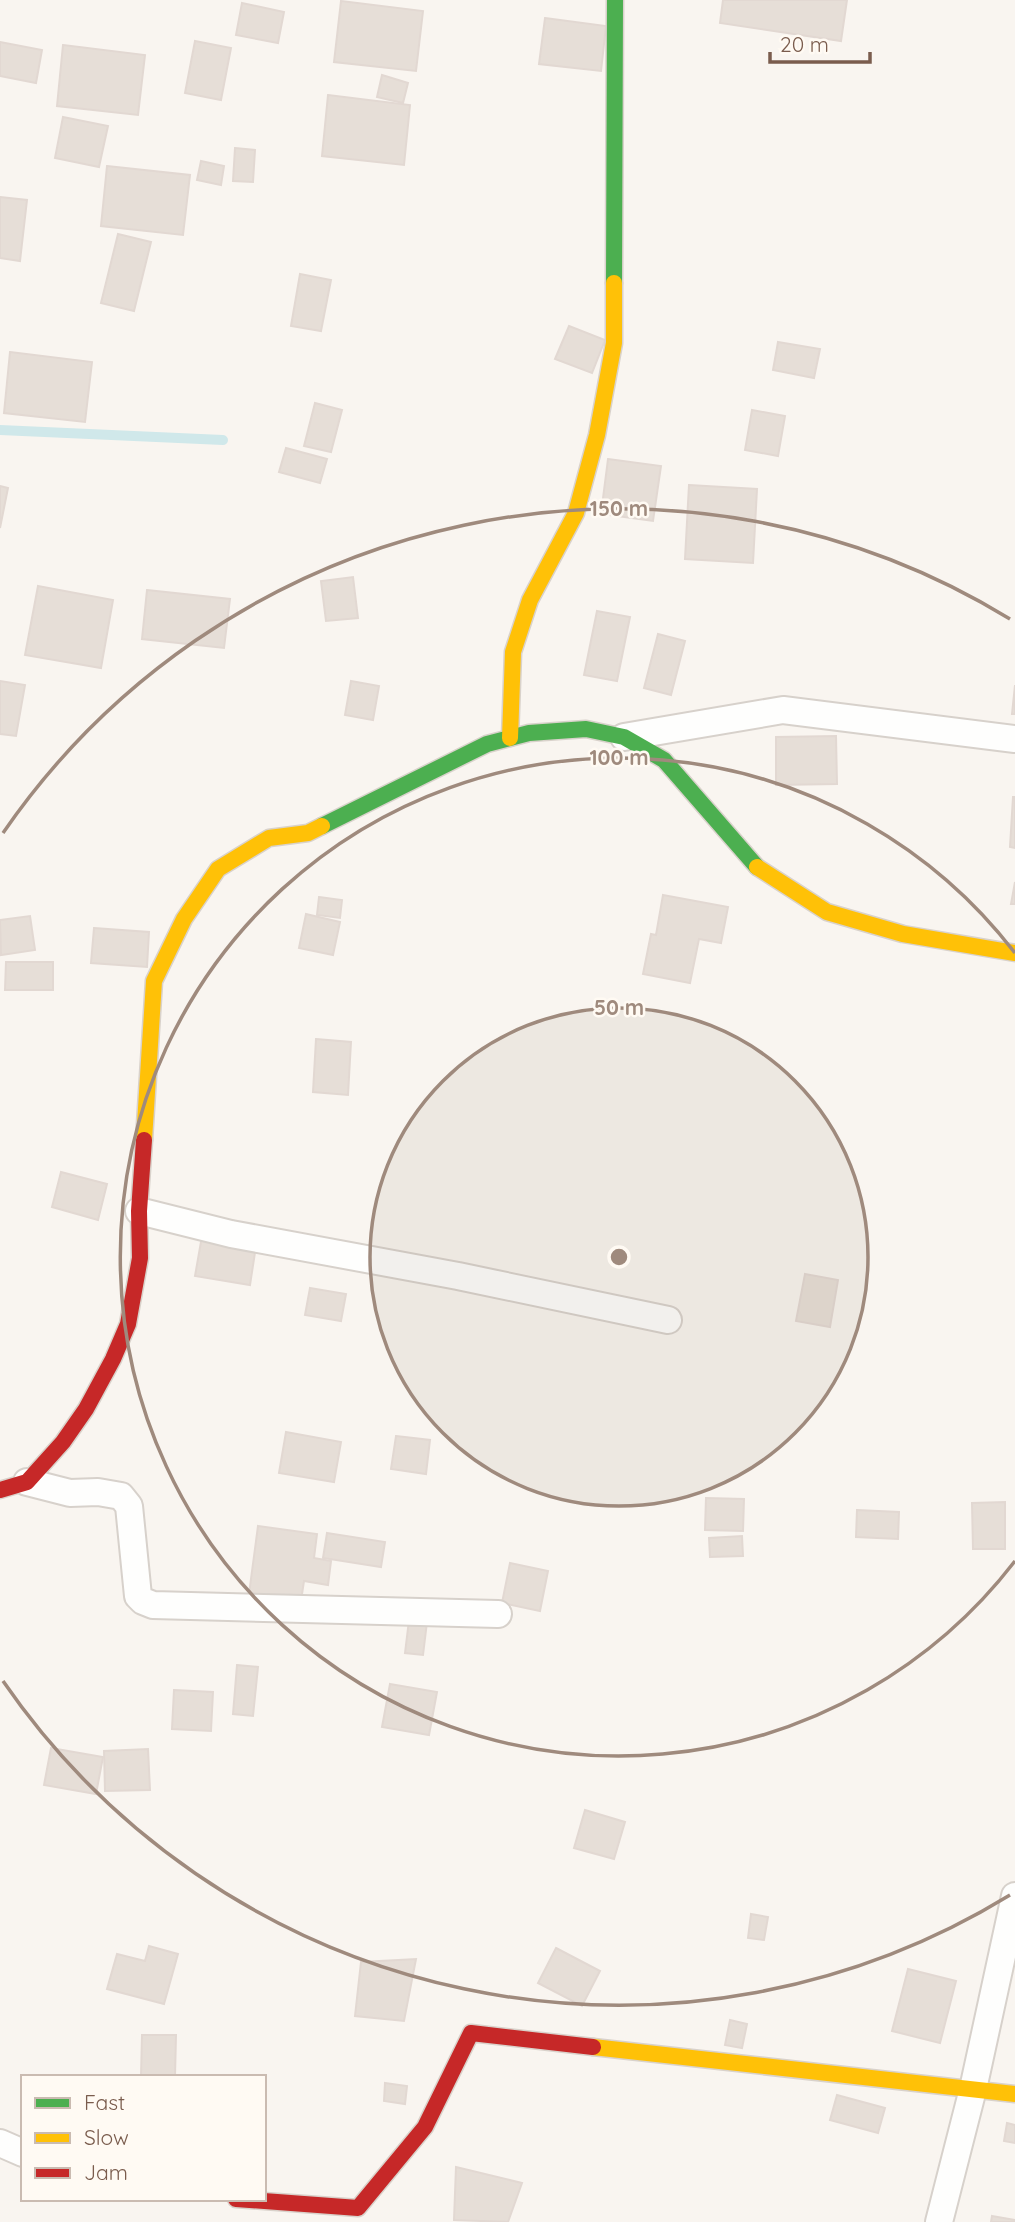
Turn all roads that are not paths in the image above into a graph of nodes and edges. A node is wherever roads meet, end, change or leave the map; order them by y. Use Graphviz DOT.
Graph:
graph roads {
  1 [pos="615,0"];
  2 [pos="624,737"];
  3 [pos="510,738"];
  4 [pos="1015,739"];
  5 [pos="1015,953"];
  6 [pos="139,1211"];
  7 [pos="668,1320"];
  8 [pos="27,1482"];
  9 [pos="0,1490"];
  10 [pos="498,1614"];
  11 [pos="1015,1896"];
  12 [pos="974,2089"];
  13 [pos="1015,2094"];
  14 [pos="0,2143"];
  15 [pos="21,2152"];
  16 [pos="263,2201"];
  17 [pos="939,2222"];
  1 -- 3 [label="street"];
  2 -- 3 [label="street"];
  2 -- 4 [label="street"];
  2 -- 5 [label="street"];
  3 -- 6 [label="street"];
  6 -- 7 [label="street"];
  6 -- 8 [label="street"];
  8 -- 9 [label="street"];
  8 -- 10 [label="street"];
  11 -- 12 [label="street"];
  12 -- 13 [label="street"];
  12 -- 16 [label="street"];
  12 -- 17 [label="street"];
  14 -- 15 [label="street"];
}
